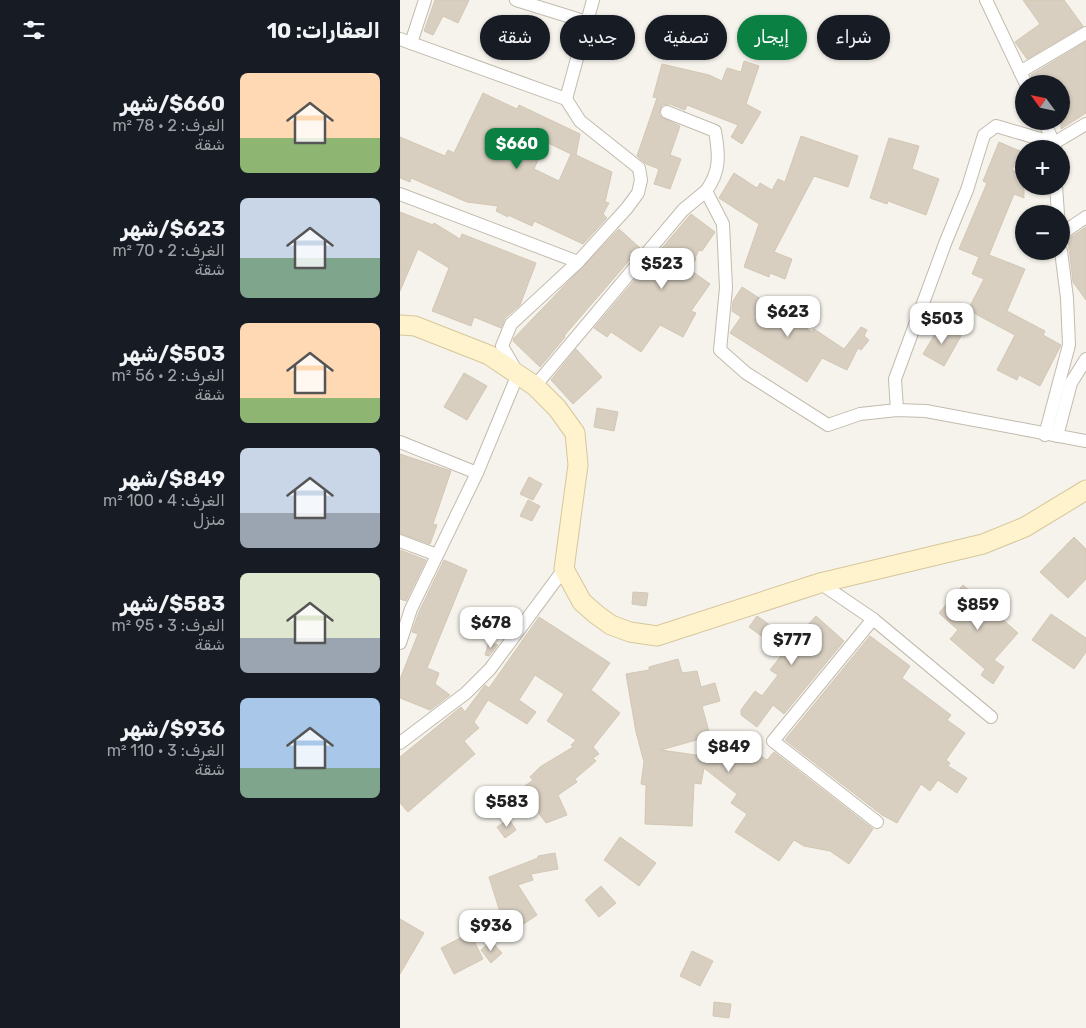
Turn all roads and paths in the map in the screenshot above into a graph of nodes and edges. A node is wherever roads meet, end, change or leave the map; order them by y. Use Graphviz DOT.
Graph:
graph roads {
  1 [pos="425,0"];
  2 [pos="516,0"];
  3 [pos="593,0"];
  4 [pos="986,0"];
  5 [pos="564,15"];
  6 [pos="589,15"];
  7 [pos="1086,33"];
  8 [pos="405,41"];
  9 [pos="577,60"];
  10 [pos="1022,75"];
  11 [pos="1027,75"];
  12 [pos="566,99"];
  13 [pos="667,112"];
  14 [pos="1086,124"];
  15 [pos="1037,140"];
  16 [pos="1063,140"];
  17 [pos="706,191"];
  18 [pos="400,194"];
  19 [pos="1086,217"];
  20 [pos="1070,228"];
  21 [pos="1062,260"];
  22 [pos="578,262"];
  23 [pos="400,316"];
  24 [pos="409,326"];
  25 [pos="1086,359"];
  26 [pos="518,374"];
  27 [pos="534,386"];
  28 [pos="897,410"];
  29 [pos="1051,435"];
  30 [pos="1086,441"];
  31 [pos="400,442"];
  32 [pos="477,473"];
  33 [pos="1086,490"];
  34 [pos="400,541"];
  35 [pos="437,554"];
  36 [pos="564,569"];
  37 [pos="820,583"];
  38 [pos="406,607"];
  39 [pos="873,619"];
  40 [pos="400,642"];
  41 [pos="990,717"];
  42 [pos="400,743"];
  43 [pos="877,822"];
  1 -- 8 [label="street"];
  2 -- 5 [label="street"];
  3 -- 6 [label="street"];
  4 -- 10 [label="street"];
  7 -- 11 [label="street"];
  8 -- 12 [label="street"];
  9 -- 12 [label="street"];
  12 -- 22 [label="street"];
  13 -- 17 [label="street"];
  14 -- 16 [label="street"];
  15 -- 28 [label="street"];
  17 -- 27 [label="street"];
  17 -- 28 [label="street"];
  18 -- 22 [label="street"];
  19 -- 20 [label="street"];
  21 -- 29 [label="street"];
  22 -- 26 [label="street"];
  23 -- 24 [label="street"];
  24 -- 26 [label="main road"];
  25 -- 29 [label="street"];
  26 -- 27 [label="main road"];
  26 -- 32 [label="street"];
  27 -- 36 [label="main road"];
  28 -- 29 [label="street"];
  29 -- 30 [label="street"];
  31 -- 32 [label="street"];
  32 -- 35 [label="street"];
  33 -- 37 [label="main road"];
  34 -- 35 [label="street"];
  35 -- 38 [label="street"];
  36 -- 37 [label="main road"];
  36 -- 42 [label="street"];
  37 -- 39 [label="street"];
  38 -- 40 [label="street"];
  39 -- 41 [label="street"];
  39 -- 43 [label="street"];
}
